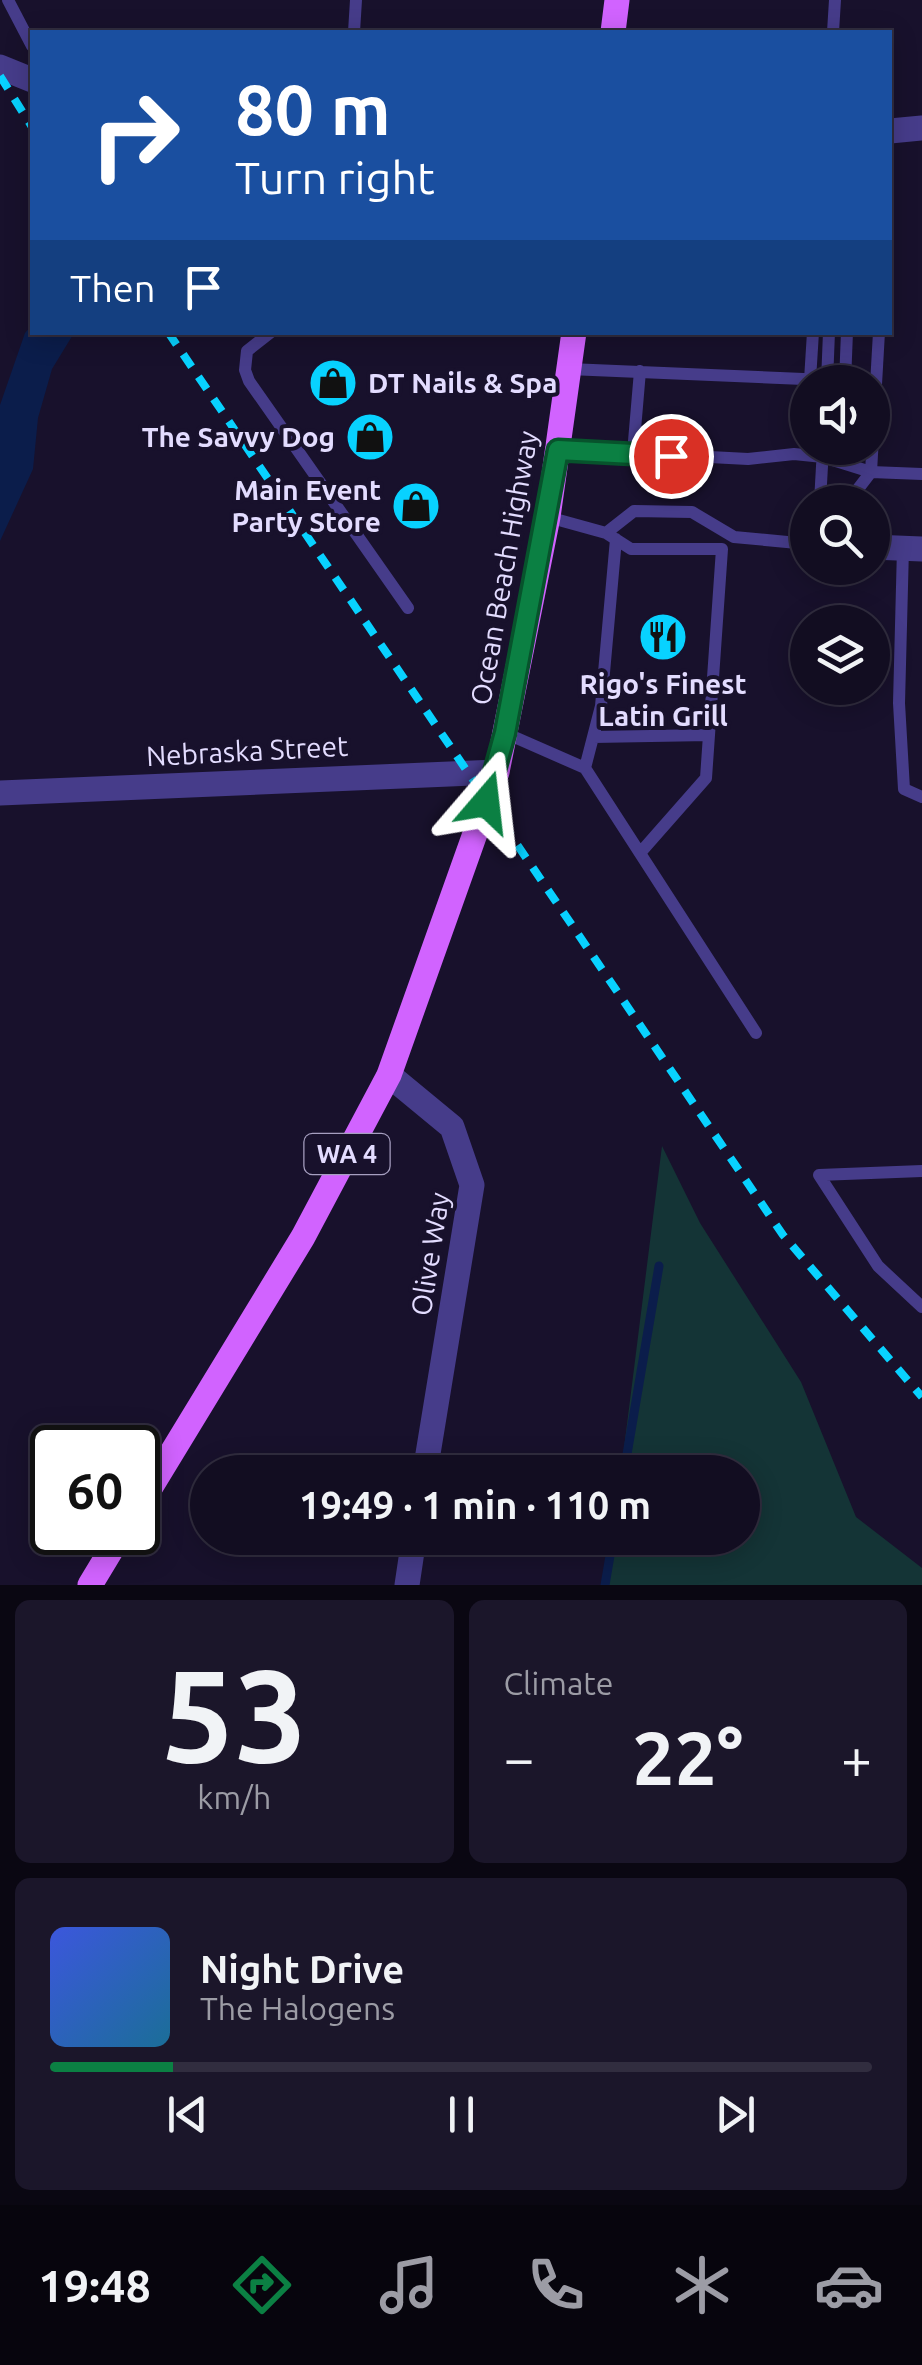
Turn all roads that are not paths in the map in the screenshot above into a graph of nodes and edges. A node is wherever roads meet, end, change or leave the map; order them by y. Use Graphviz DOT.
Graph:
graph roads {
  1 [pos="8,0"];
  2 [pos="356,0"];
  3 [pos="617,0"];
  4 [pos="834,0"];
  5 [pos="354,30"];
  6 [pos="613,30"];
  7 [pos="834,30"];
  8 [pos="30,42"];
  9 [pos="0,67"];
  10 [pos="30,79"];
  11 [pos="922,128"];
  12 [pos="892,130"];
  13 [pos="268,335"];
  14 [pos="574,335"];
  15 [pos="813,335"];
  16 [pos="829,335"];
  17 [pos="847,335"];
  18 [pos="879,335"];
  19 [pos="811,365"];
  20 [pos="828,365"];
  21 [pos="846,365"];
  22 [pos="569,369"];
  23 [pos="640,372"];
  24 [pos="790,379"];
  25 [pos="558,450"];
  26 [pos="633,454"];
  27 [pos="790,455"];
  28 [pos="856,465"];
  29 [pos="872,472"];
  30 [pos="922,474"];
  31 [pos="862,485"];
  32 [pos="548,516"];
  33 [pos="611,536"];
  34 [pos="734,536"];
  35 [pos="790,542"];
  36 [pos="912,548"];
  37 [pos="722,549"];
  38 [pos="408,608"];
  39 [pos="505,733"];
  40 [pos="709,735"];
  41 [pos="593,737"];
  42 [pos="585,768"];
  43 [pos="497,772"];
  44 [pos="0,793"];
  45 [pos="922,797"];
  46 [pos="640,854"];
  47 [pos="756,1034"];
  48 [pos="389,1076"];
  49 [pos="922,1170"];
  50 [pos="922,1307"];
  51 [pos="428,1455"];
  52 [pos="160,1472"];
  53 [pos="108,1555"];
  54 [pos="411,1555"];
  55 [pos="90,1585"];
  56 [pos="407,1585"];
  1 -- 8 [label="lane"];
  2 -- 5 [label="lane"];
  3 -- 6 [label="main road"];
  4 -- 7 [label="lane"];
  9 -- 10 [label="street"];
  11 -- 12 [label="street"];
  13 -- 38 [label="lane"];
  14 -- 22 [label="main road, Ocean Beach Highway / WA 4"];
  15 -- 19 [label="lane"];
  16 -- 20 [label="lane"];
  17 -- 21 [label="lane"];
  18 -- 29 [label="lane"];
  22 -- 23 [label="lane"];
  22 -- 25 [label="main road, Ocean Beach Highway / WA 4"];
  23 -- 24 [label="lane"];
  23 -- 26 [label="lane"];
  25 -- 26 [label="lane"];
  25 -- 32 [label="main road, Ocean Beach Highway / WA 4"];
  26 -- 27 [label="lane"];
  28 -- 29 [label="lane"];
  29 -- 30 [label="lane"];
  29 -- 31 [label="lane"];
  32 -- 33 [label="lane"];
  32 -- 39 [label="main road, Ocean Beach Highway / WA 4"];
  33 -- 34 [label="lane"];
  33 -- 37 [label="lane"];
  33 -- 41 [label="lane"];
  34 -- 35 [label="lane"];
  34 -- 37 [label="lane"];
  36 -- 45 [label="lane"];
  37 -- 40 [label="lane"];
  39 -- 42 [label="lane"];
  39 -- 43 [label="main road, Ocean Beach Highway / WA 4"];
  40 -- 41 [label="lane"];
  40 -- 46 [label="lane"];
  41 -- 42 [label="lane"];
  42 -- 46 [label="lane"];
  43 -- 44 [label="street, Nebraska Street"];
  43 -- 48 [label="main road, Ocean Beach Highway / WA 4"];
  46 -- 47 [label="lane"];
  48 -- 51 [label="street, Olive Way"];
  48 -- 52 [label="main road, Ocean Beach Highway / WA 4"];
  49 -- 50 [label="lane"];
  53 -- 55 [label="main road"];
  54 -- 56 [label="street"];
}
